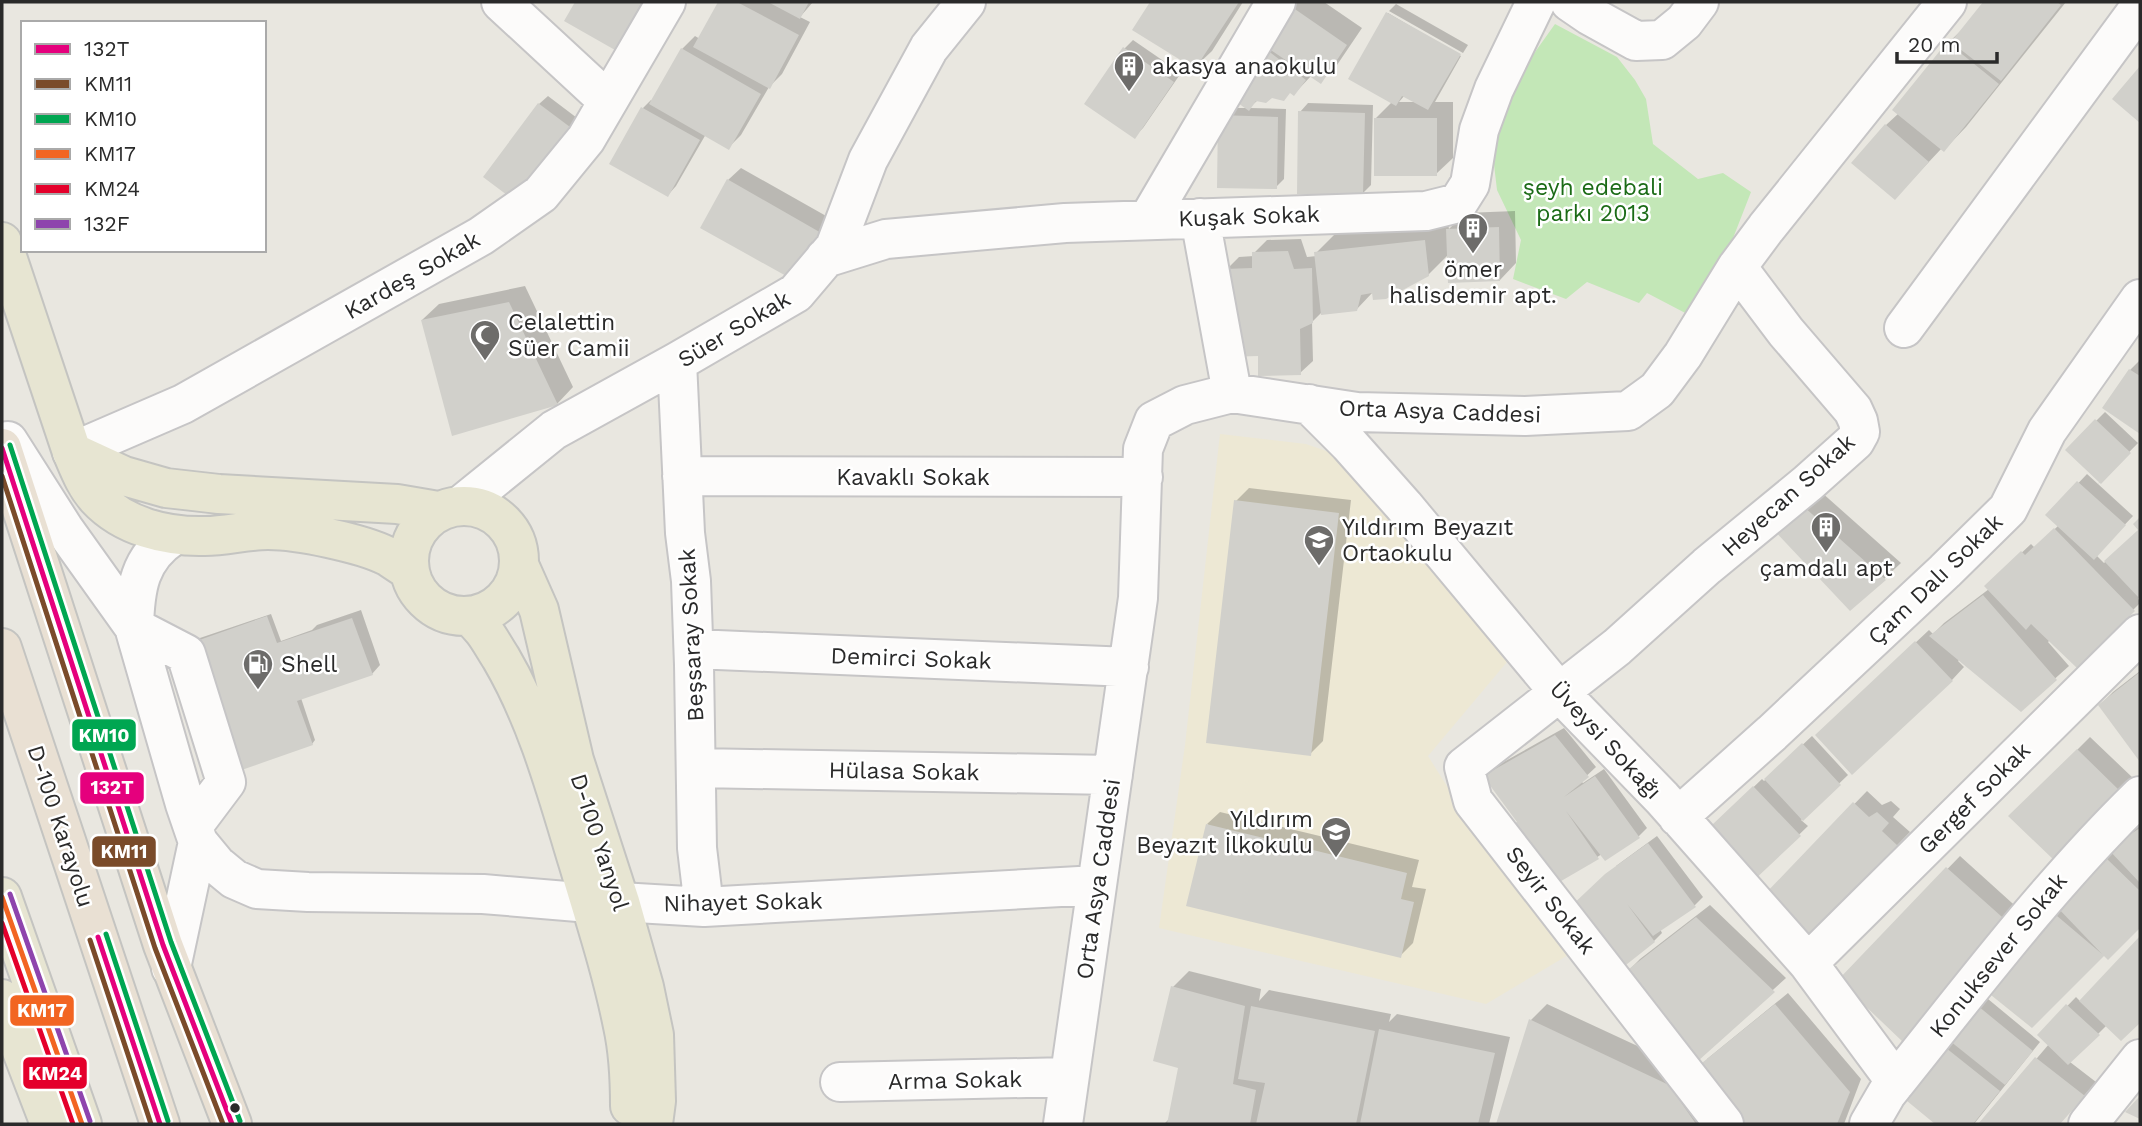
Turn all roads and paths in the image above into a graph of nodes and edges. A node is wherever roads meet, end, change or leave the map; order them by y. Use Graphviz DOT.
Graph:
graph roads {
  1 [pos="501,2"];
  2 [pos="666,2"];
  3 [pos="966,2"];
  4 [pos="1276,2"];
  5 [pos="1536,2"];
  6 [pos="1570,2"];
  7 [pos="1699,2"];
  8 [pos="1947,2"];
  9 [pos="2140,7"];
  10 [pos="608,101"];
  11 [pos="1200,218"];
  12 [pos="1148,220"];
  13 [pos="2,242"];
  14 [pos="825,258"];
  15 [pos="1737,268"];
  16 [pos="2140,299"];
  17 [pos="1904,327"];
  18 [pos="677,362"];
  19 [pos="1232,393"];
  20 [pos="1309,404"];
  21 [pos="2,431"];
  22 [pos="2,448"];
  23 [pos="72,452"];
  24 [pos="682,476"];
  25 [pos="1143,477"];
  26 [pos="449,509"];
  27 [pos="173,536"];
  28 [pos="519,565"];
  29 [pos="410,571"];
  30 [pos="469,616"];
  31 [pos="134,627"];
  32 [pos="2140,634"];
  33 [pos="2,648"];
  34 [pos="694,649"];
  35 [pos="1129,667"];
  36 [pos="1559,692"];
  37 [pos="696,768"];
  38 [pos="1113,775"];
  39 [pos="2140,796"];
  40 [pos="1678,817"];
  41 [pos="195,834"];
  42 [pos="1097,885"];
  43 [pos="2,897"];
  44 [pos="605,902"];
  45 [pos="704,907"];
  46 [pos="1808,963"];
  47 [pos="171,968"];
  48 [pos="2,999"];
  49 [pos="2140,1059"];
  50 [pos="1069,1077"];
  51 [pos="840,1082"];
  52 [pos="1896,1082"];
  53 [pos="50,1124"];
  54 [pos="82,1124"];
  55 [pos="160,1124"];
  56 [pos="232,1124"];
  57 [pos="630,1124"];
  58 [pos="653,1124"];
  59 [pos="1063,1124"];
  60 [pos="1724,1124"];
  61 [pos="1869,1124"];
  62 [pos="2088,1124"];
  1 -- 10 [label="street"];
  2 -- 10 [label="street, Kardeş Sokak"];
  3 -- 14 [label="street, Süer Sokak"];
  4 -- 12 [label="street"];
  5 -- 11 [label="street, Kuşak Sokak"];
  6 -- 7 [label="street"];
  8 -- 15 [label="street, Orta Asya Caddesi"];
  9 -- 17 [label="street"];
  10 -- 23 [label="street, Kardeş Sokak"];
  11 -- 12 [label="street, Kuşak Sokak"];
  11 -- 19 [label="street"];
  12 -- 14 [label="street, Kuşak Sokak"];
  13 -- 23 [label="main road"];
  14 -- 18 [label="street, Süer Sokak"];
  15 -- 20 [label="street, Orta Asya Caddesi"];
  15 -- 36 [label="street, Heyecan Sokak"];
  16 -- 40 [label="street, Çam Dalı Sokak"];
  18 -- 24 [label="street, Beşsaray Sokak"];
  18 -- 26 [label="street, Süer Sokak"];
  19 -- 20 [label="street, Orta Asya Caddesi"];
  19 -- 25 [label="street, Orta Asya Caddesi"];
  20 -- 36 [label="street, Üveysi Sokağı"];
  21 -- 31 [label="street"];
  22 -- 47 [label="highway"];
  23 -- 26 [label="main road"];
  23 -- 27 [label="main road"];
  24 -- 25 [label="street, Kavaklı Sokak"];
  24 -- 34 [label="street, Beşsaray Sokak"];
  25 -- 35 [label="street, Orta Asya Caddesi"];
  26 -- 28 [label="main road"];
  26 -- 29 [label="main road"];
  27 -- 29 [label="main road"];
  27 -- 31 [label="street"];
  28 -- 30 [label="main road"];
  28 -- 44 [label="main road, D-100 Yanyol"];
  29 -- 30 [label="main road"];
  30 -- 44 [label="main road, D-100 Yanyol"];
  31 -- 41 [label="street"];
  32 -- 46 [label="street, Gergef Sokak"];
  33 -- 55 [label="highway, D-100 Karayolu"];
  34 -- 35 [label="street, Demirci Sokak"];
  34 -- 37 [label="street, Beşsaray Sokak"];
  35 -- 38 [label="street, Orta Asya Caddesi"];
  36 -- 40 [label="street, Üveysi Sokağı"];
  36 -- 60 [label="street, Seyir Sokak"];
  37 -- 38 [label="street, Hülasa Sokak"];
  37 -- 45 [label="street, Beşsaray Sokak"];
  38 -- 42 [label="street, Orta Asya Caddesi"];
  39 -- 52 [label="street, Konuksever Sokak"];
  40 -- 46 [label="street, Üveysi Sokağı"];
  41 -- 44 [label="street, Nihayet Sokak"];
  41 -- 47 [label="street"];
  42 -- 45 [label="street, Nihayet Sokak"];
  42 -- 50 [label="street, Orta Asya Caddesi"];
  43 -- 54 [label="main road"];
  44 -- 45 [label="street, Nihayet Sokak"];
  44 -- 57 [label="main road, D-100 Yanyol"];
  44 -- 58 [label="main road, D-100 Yanyol"];
  46 -- 52 [label="street, Üveysi Sokağı"];
  47 -- 56 [label="highway"];
  48 -- 53 [label="main road"];
  49 -- 62 [label="street"];
  50 -- 51 [label="street, Arma Sokak"];
  50 -- 59 [label="street, Orta Asya Caddesi"];
  52 -- 61 [label="street, Konuksever Sokak"];
}
